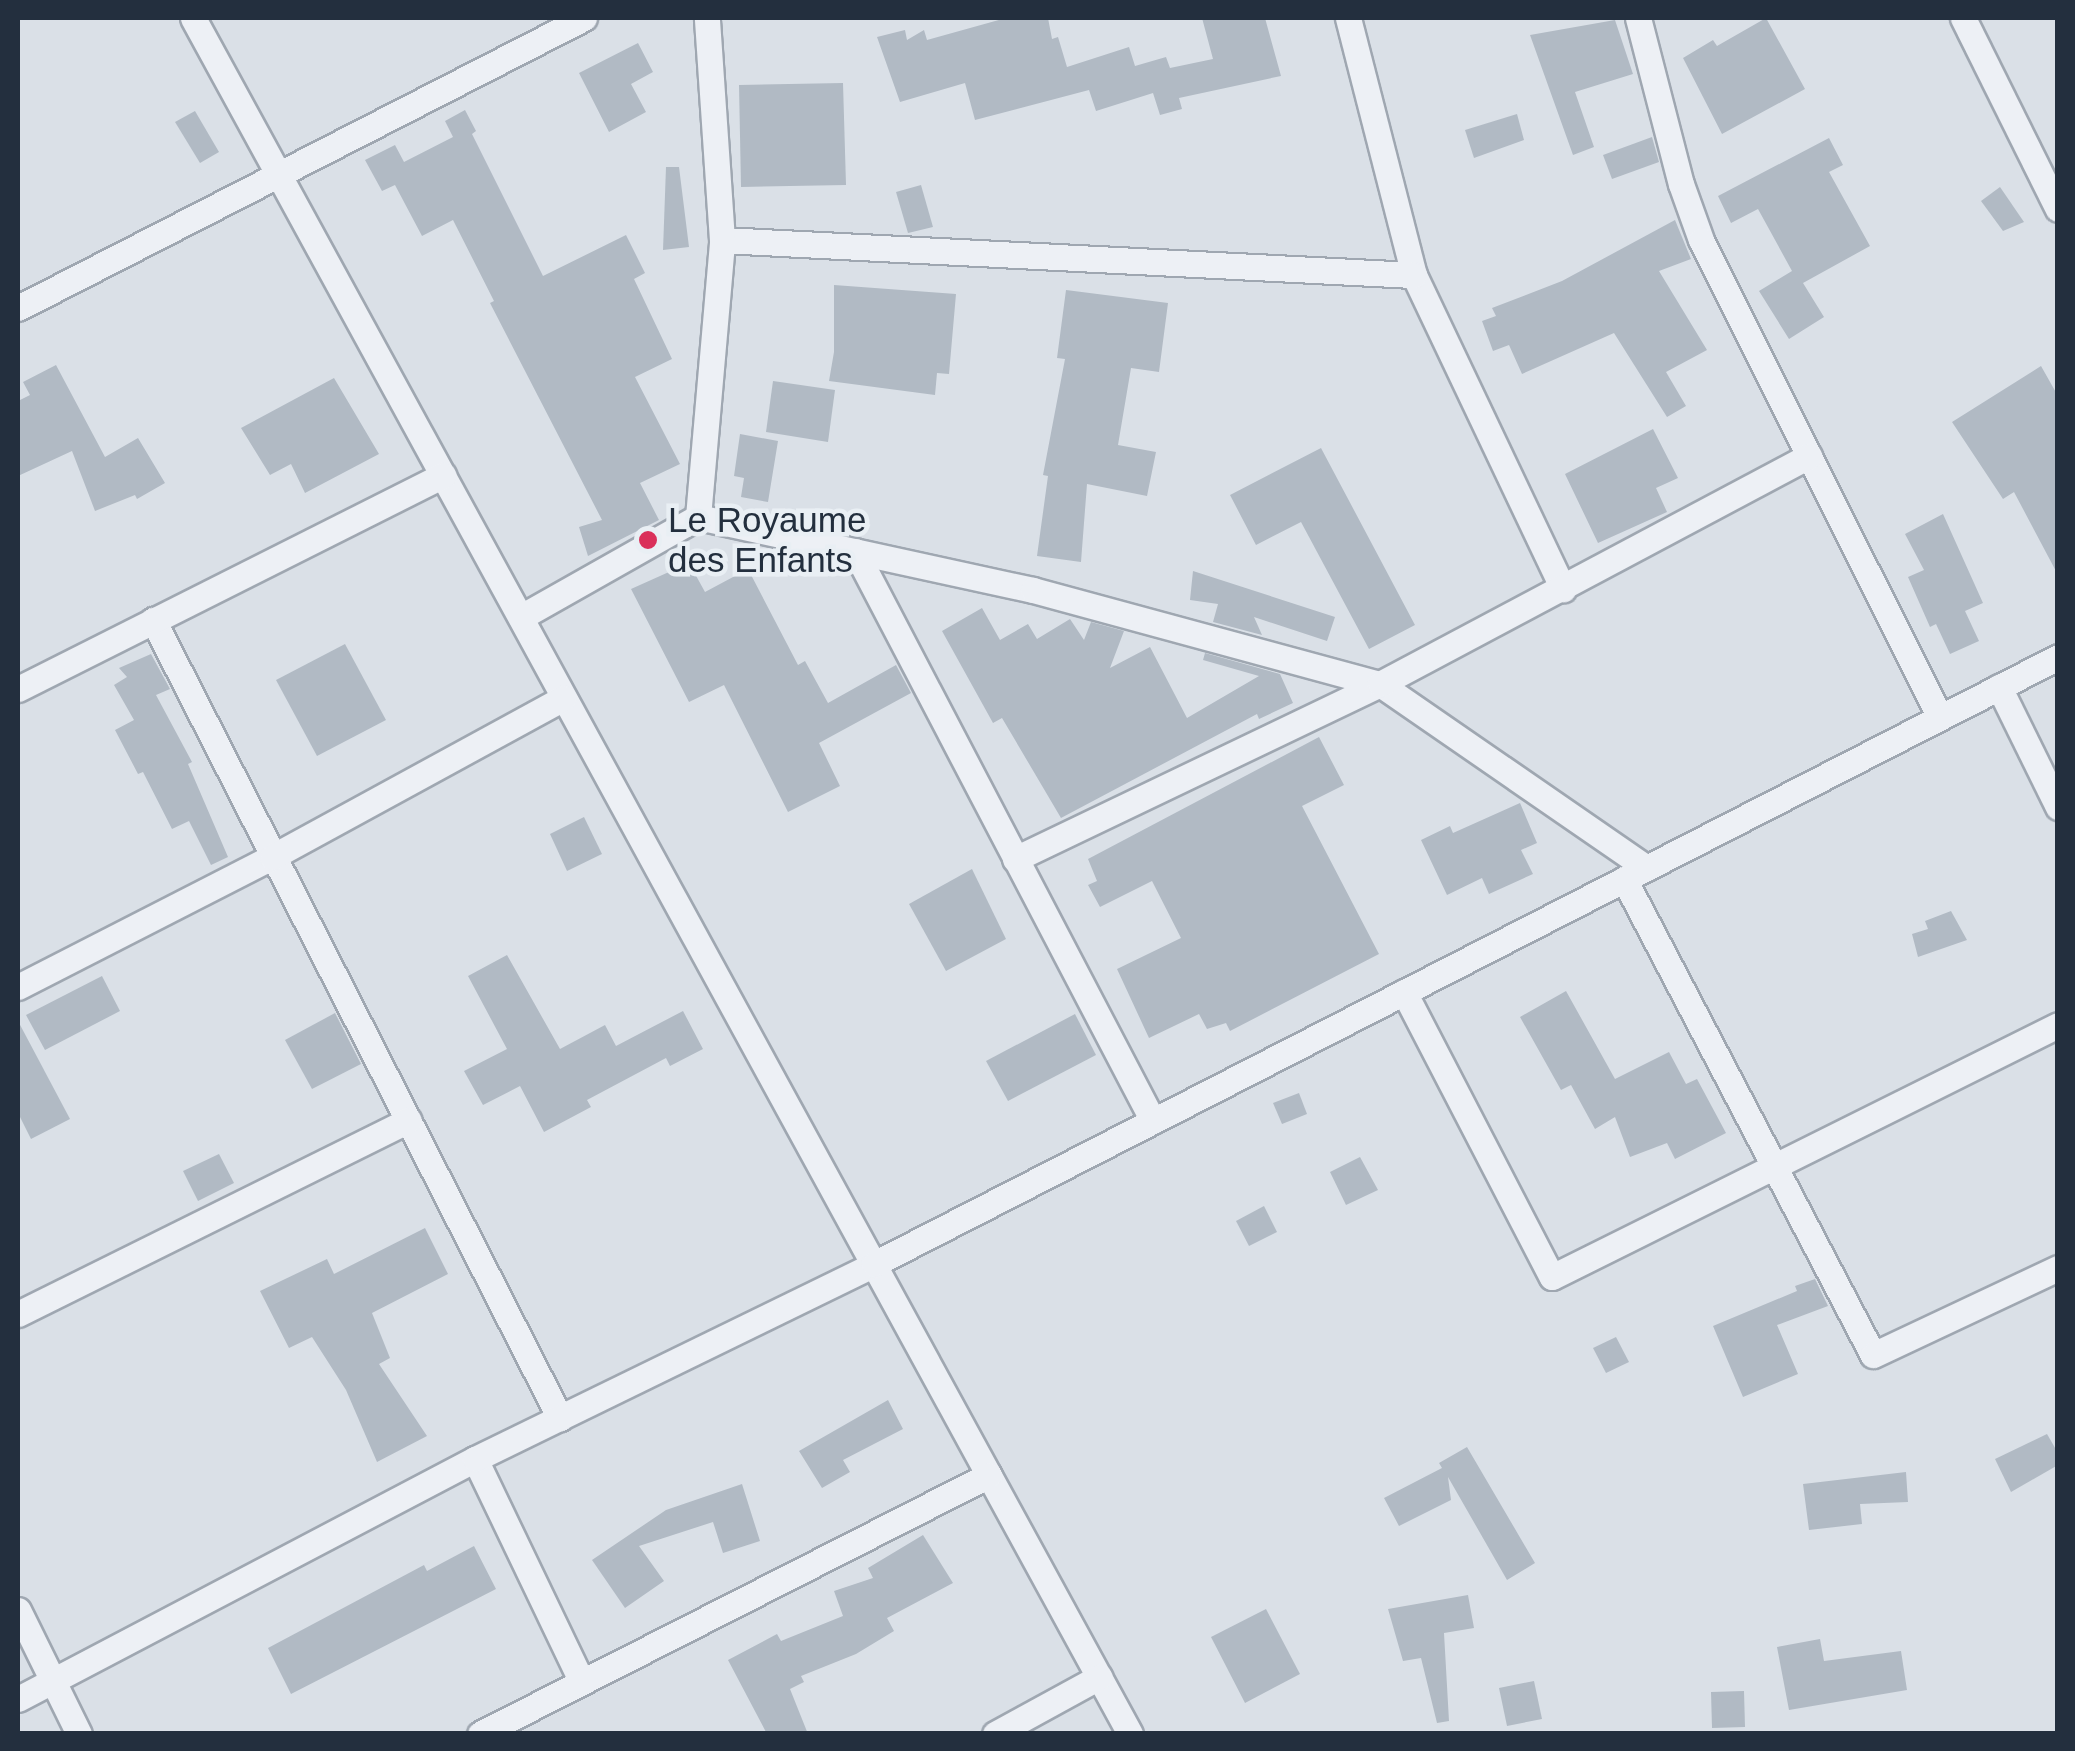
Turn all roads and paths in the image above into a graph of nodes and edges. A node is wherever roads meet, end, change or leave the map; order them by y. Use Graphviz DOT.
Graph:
graph roads {
  1 [pos="193,18"];
  2 [pos="708,18"];
  3 [pos="1348,18"];
  4 [pos="1638,18"];
  5 [pos="1963,18"];
  6 [pos="570,21"];
  7 [pos="277,172"];
  8 [pos="2058,210"];
  9 [pos="722,240"];
  10 [pos="1414,275"];
  11 [pos="18,308"];
  12 [pos="1810,456"];
  13 [pos="443,475"];
  14 [pos="698,517"];
  15 [pos="855,552"];
  16 [pos="1563,589"];
  17 [pos="521,617"];
  18 [pos="154,620"];
  19 [pos="2058,657"];
  20 [pos="1380,684"];
  21 [pos="1999,687"];
  22 [pos="18,689"];
  23 [pos="564,698"];
  24 [pos="1940,718"];
  25 [pos="2058,807"];
  26 [pos="272,857"];
  27 [pos="1016,859"];
  28 [pos="1647,868"];
  29 [pos="1624,880"];
  30 [pos="18,987"];
  31 [pos="1404,992"];
  32 [pos="2058,1025"];
  33 [pos="408,1120"];
  34 [pos="1153,1121"];
  35 [pos="1774,1167"];
  36 [pos="874,1264"];
  37 [pos="2058,1268"];
  38 [pos="18,1314"];
  39 [pos="560,1418"];
  40 [pos="476,1459"];
  41 [pos="989,1475"];
  42 [pos="18,1610"];
  43 [pos="1099,1677"];
  44 [pos="53,1681"];
  45 [pos="582,1682"];
  46 [pos="18,1699"];
  47 [pos="79,1734"];
  48 [pos="480,1734"];
  49 [pos="996,1734"];
  50 [pos="1130,1734"];
  1 -- 7 [label="street"];
  2 -- 9 [label="street"];
  3 -- 10 [label="street"];
  4 -- 12 [label="street"];
  5 -- 8 [label="street"];
  6 -- 7 [label="street"];
  7 -- 11 [label="street"];
  7 -- 13 [label="street"];
  9 -- 10 [label="street"];
  9 -- 14 [label="street"];
  10 -- 16 [label="street"];
  12 -- 16 [label="street"];
  12 -- 24 [label="street"];
  13 -- 17 [label="street"];
  13 -- 18 [label="street"];
  14 -- 15 [label="street"];
  14 -- 17 [label="street"];
  15 -- 20 [label="street"];
  15 -- 27 [label="street"];
  16 -- 20 [label="street"];
  17 -- 23 [label="street"];
  18 -- 22 [label="street"];
  18 -- 26 [label="street"];
  19 -- 21 [label="street"];
  20 -- 27 [label="street"];
  20 -- 28 [label="street"];
  21 -- 24 [label="street"];
  21 -- 25 [label="street"];
  23 -- 26 [label="street"];
  23 -- 36 [label="street"];
  24 -- 28 [label="street"];
  26 -- 30 [label="street"];
  26 -- 33 [label="street"];
  27 -- 34 [label="street"];
  28 -- 29 [label="street"];
  29 -- 31 [label="street"];
  29 -- 35 [label="street"];
  31 -- 34 [label="street"];
  31 -- 35 [label="street"];
  32 -- 35 [label="street"];
  33 -- 38 [label="street"];
  33 -- 39 [label="street"];
  34 -- 36 [label="street"];
  35 -- 37 [label="street"];
  36 -- 39 [label="street"];
  36 -- 41 [label="street"];
  39 -- 40 [label="street"];
  40 -- 44 [label="street"];
  40 -- 45 [label="street"];
  41 -- 43 [label="street"];
  41 -- 45 [label="street"];
  42 -- 44 [label="street"];
  43 -- 49 [label="street"];
  43 -- 50 [label="street"];
  44 -- 46 [label="street"];
  44 -- 47 [label="street"];
  45 -- 48 [label="street"];
}
